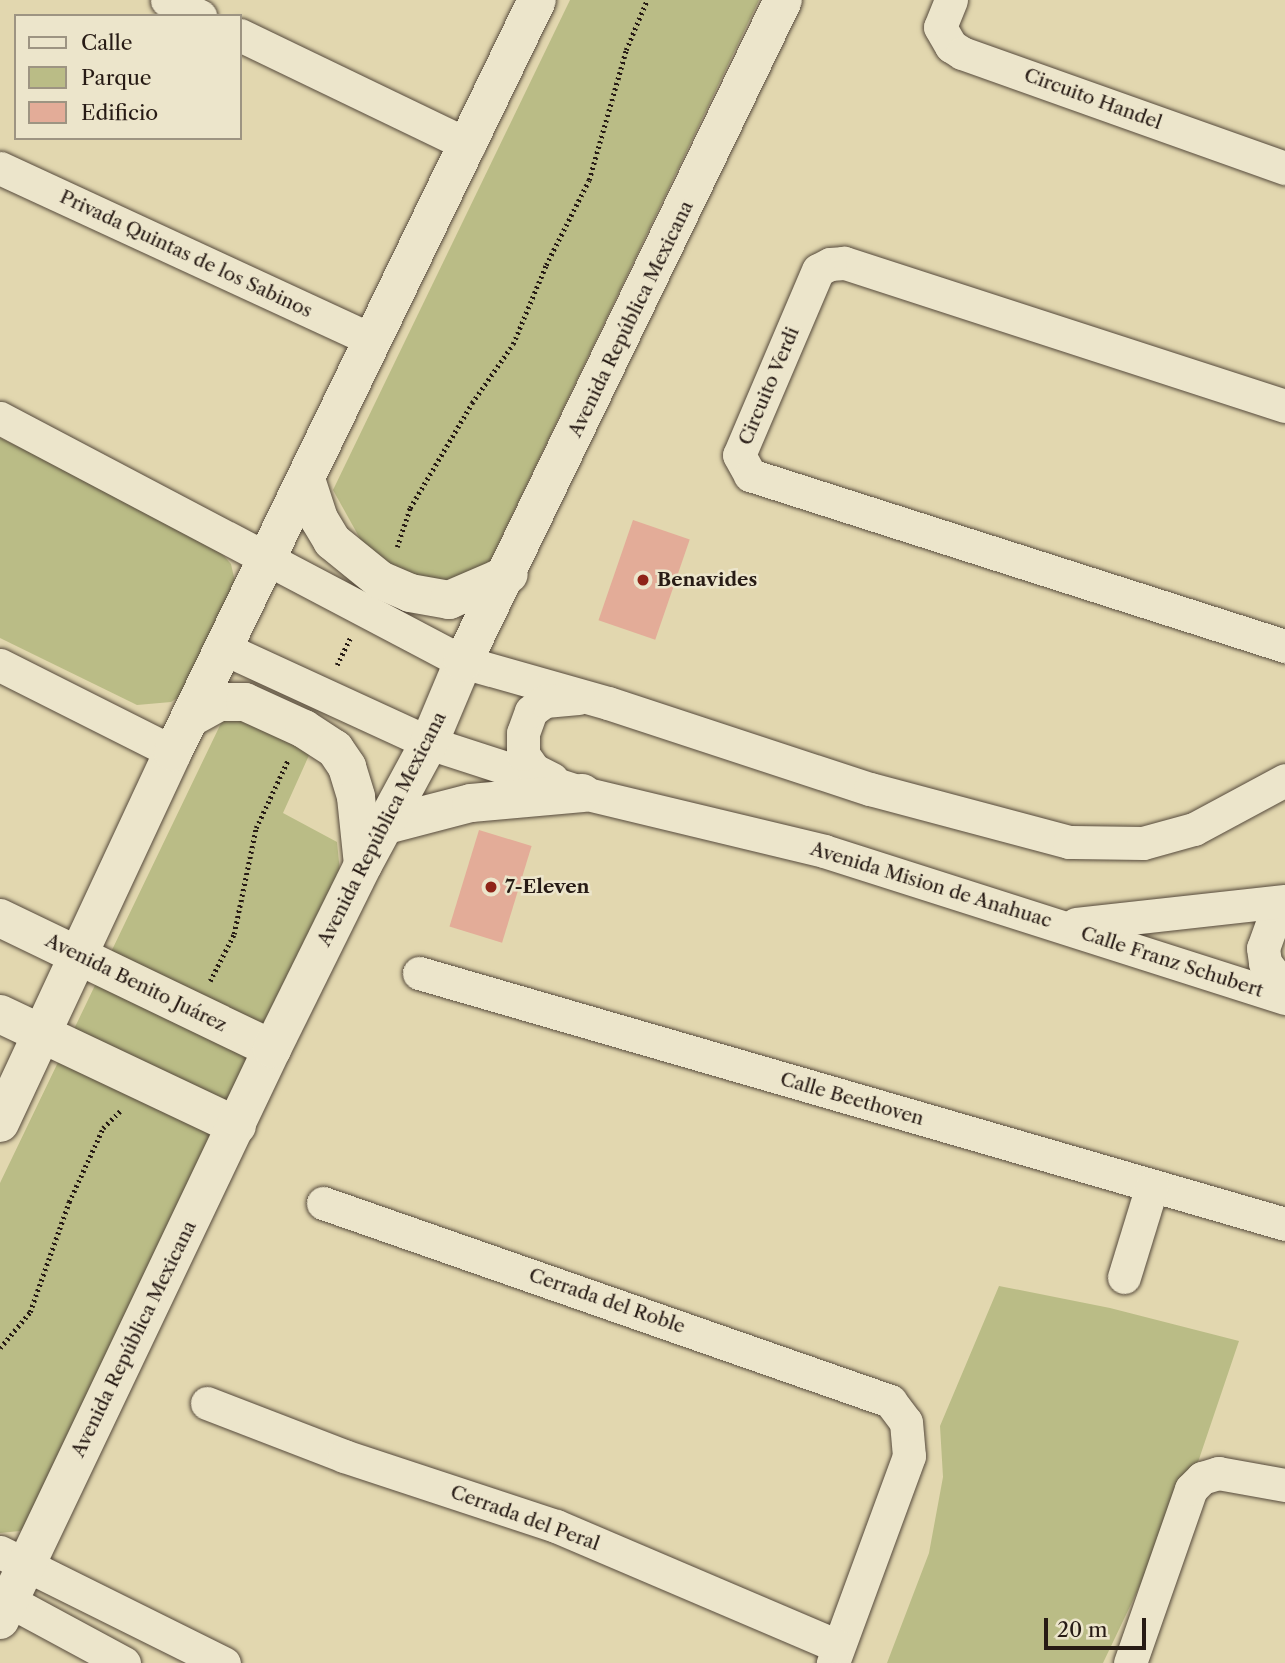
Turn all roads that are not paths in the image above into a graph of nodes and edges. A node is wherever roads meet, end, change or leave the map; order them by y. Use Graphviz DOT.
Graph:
graph roads {
  1 [pos="167,0"];
  2 [pos="537,0"];
  3 [pos="783,0"];
  4 [pos="951,0"];
  5 [pos="196,14"];
  6 [pos="242,36"];
  7 [pos="469,145"];
  8 [pos="0,167"];
  9 [pos="1285,167"];
  10 [pos="372,340"];
  11 [pos="1285,406"];
  12 [pos="0,418"];
  13 [pos="306,479"];
  14 [pos="268,555"];
  15 [pos="509,575"];
  16 [pos="372,595"];
  17 [pos="1285,646"];
  18 [pos="225,649"];
  19 [pos="463,662"];
  20 [pos="0,665"];
  21 [pos="608,703"];
  22 [pos="194,716"];
  23 [pos="429,743"];
  24 [pos="173,752"];
  25 [pos="1285,780"];
  26 [pos="583,793"];
  27 [pos="386,824"];
  28 [pos="363,865"];
  29 [pos="1285,901"];
  30 [pos="1285,909"];
  31 [pos="0,918"];
  32 [pos="1060,925"];
  33 [pos="80,955"];
  34 [pos="419,974"];
  35 [pos="1285,988"];
  36 [pos="1285,998"];
  37 [pos="0,1014"];
  38 [pos="43,1035"];
  39 [pos="272,1049"];
  40 [pos="0,1123"];
  41 [pos="237,1126"];
  42 [pos="1152,1186"];
  43 [pos="323,1203"];
  44 [pos="1285,1224"];
  45 [pos="1124,1277"];
  46 [pos="206,1402"];
  47 [pos="1285,1485"];
  48 [pos="13,1558"];
  49 [pos="3,1606"];
  50 [pos="836,1654"];
  51 [pos="124,1663"];
  52 [pos="224,1663"];
  53 [pos="1130,1663"];
  1 -- 5 [label="street"];
  2 -- 7 [label="main road"];
  3 -- 15 [label="main road, Avenida República Mexicana"];
  4 -- 9 [label="street, Circuito Handel"];
  6 -- 7 [label="street"];
  7 -- 10 [label="main road"];
  8 -- 10 [label="street, Privada Quintas de los Sabinos"];
  10 -- 13 [label="main road"];
  11 -- 17 [label="street, Circuito Verdi"];
  12 -- 14 [label="street, Avenida Mision de Anahuac"];
  13 -- 14 [label="main road"];
  13 -- 16 [label="main road"];
  14 -- 16 [label="street, Avenida Mision de Anahuac"];
  14 -- 18 [label="main road"];
  15 -- 16 [label="main road"];
  15 -- 19 [label="main road, Avenida República Mexicana"];
  16 -- 19 [label="street, Avenida Mision de Anahuac"];
  18 -- 22 [label="main road"];
  18 -- 23 [label="street, Avenida Mision de Anahuac"];
  19 -- 21 [label="street, Avenida Mision de Anahuac"];
  19 -- 23 [label="main road, Avenida República Mexicana"];
  20 -- 24 [label="street"];
  21 -- 25 [label="street, Avenida Mision de Anahuac"];
  21 -- 26 [label="street, Avenida Mision de Anahuac"];
  22 -- 24 [label="main road"];
  22 -- 28 [label="main road"];
  23 -- 26 [label="street, Avenida Mision de Anahuac"];
  23 -- 27 [label="main road, Avenida República Mexicana"];
  24 -- 33 [label="main road"];
  26 -- 27 [label="main road"];
  26 -- 32 [label="street, Avenida Mision de Anahuac"];
  27 -- 28 [label="main road, Avenida República Mexicana"];
  28 -- 39 [label="main road, Avenida República Mexicana"];
  29 -- 32 [label="street, Avenida Mision de Anahuac"];
  30 -- 35 [label="street"];
  31 -- 33 [label="main road, Avenida Benito Juárez"];
  32 -- 36 [label="street, Calle Franz Schubert"];
  33 -- 38 [label="main road"];
  33 -- 39 [label="main road, Avenida Benito Juárez"];
  34 -- 42 [label="street, Calle Beethoven"];
  37 -- 38 [label="main road"];
  38 -- 40 [label="main road"];
  38 -- 41 [label="main road"];
  39 -- 41 [label="main road, Avenida República Mexicana"];
  41 -- 48 [label="main road, Avenida República Mexicana"];
  42 -- 44 [label="street, Calle Beethoven"];
  42 -- 45 [label="street"];
  43 -- 50 [label="street, Cerrada del Roble"];
  46 -- 50 [label="street, Cerrada del Peral"];
  47 -- 53 [label="street"];
  48 -- 49 [label="main road, Avenida República Mexicana"];
  48 -- 52 [label="street"];
  49 -- 51 [label="street"];
}
